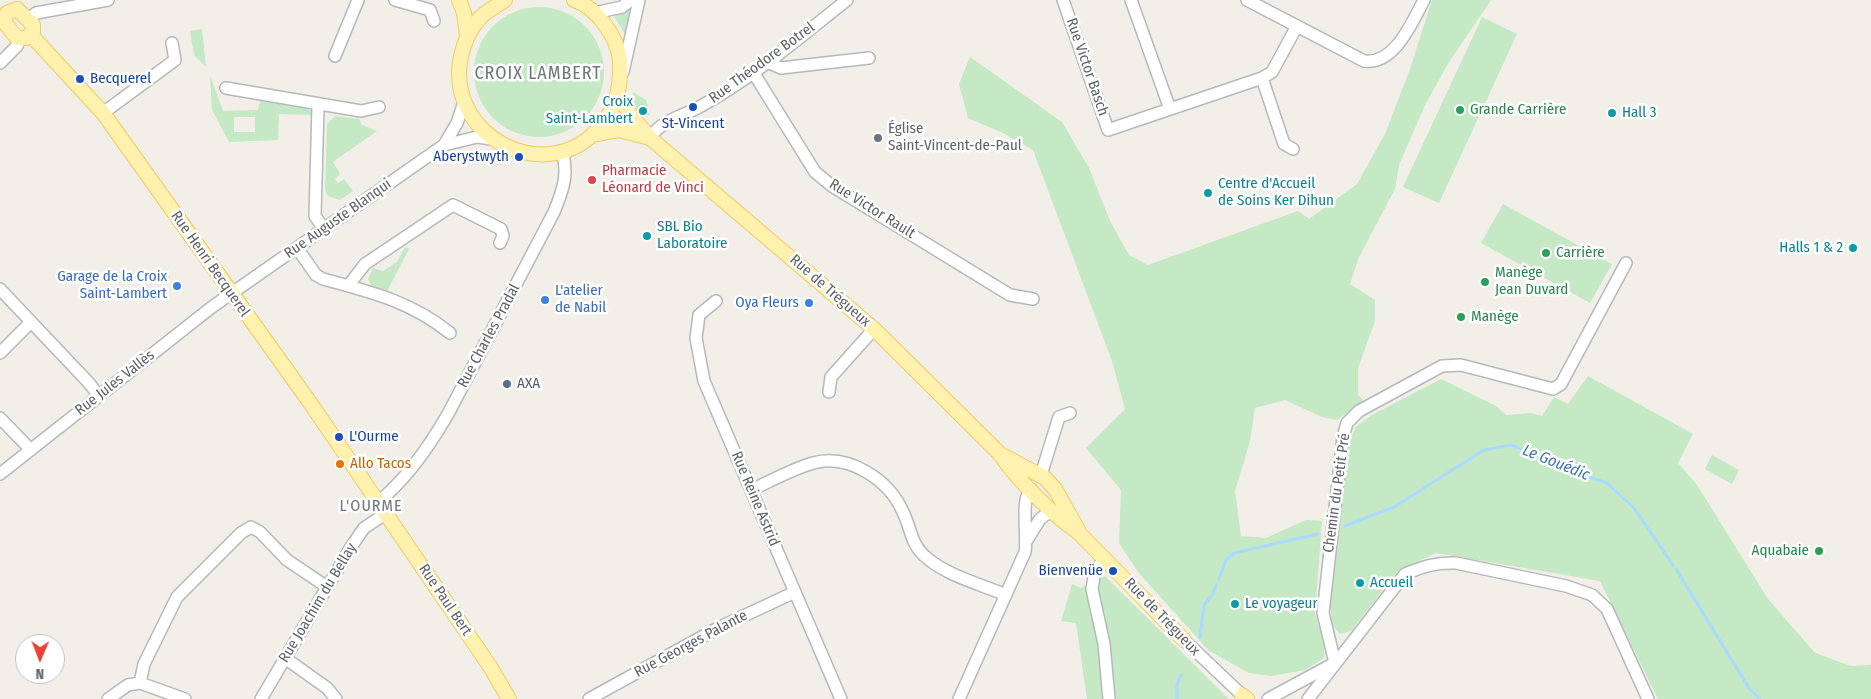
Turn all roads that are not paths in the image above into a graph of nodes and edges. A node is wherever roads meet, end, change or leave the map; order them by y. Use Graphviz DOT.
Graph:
graph roads {
  1 [pos="108,0"];
  2 [pos="358,0"];
  3 [pos="395,0"];
  4 [pos="458,0"];
  5 [pos="505,0"];
  6 [pos="574,0"];
  7 [pos="631,0"];
  8 [pos="640,0"];
  9 [pos="847,0"];
  10 [pos="1064,0"];
  11 [pos="1131,0"];
  12 [pos="1247,0"];
  13 [pos="1424,0"];
  14 [pos="89,2"];
  15 [pos="4,7"];
  16 [pos="594,13"];
  17 [pos="28,20"];
  18 [pos="434,21"];
  19 [pos="1297,26"];
  20 [pos="467,36"];
  21 [pos="25,37"];
  22 [pos="172,43"];
  23 [pos="335,56"];
  24 [pos="869,58"];
  25 [pos="767,62"];
  26 [pos="0,63"];
  27 [pos="753,72"];
  28 [pos="1262,78"];
  29 [pos="226,88"];
  30 [pos="620,88"];
  31 [pos="464,102"];
  32 [pos="318,106"];
  33 [pos="379,107"];
  34 [pos="1170,109"];
  35 [pos="102,113"];
  36 [pos="593,135"];
  37 [pos="650,138"];
  38 [pos="492,139"];
  39 [pos="444,145"];
  40 [pos="1293,149"];
  41 [pos="562,151"];
  42 [pos="324,229"];
  43 [pos="500,243"];
  44 [pos="297,248"];
  45 [pos="1626,263"];
  46 [pos="348,286"];
  47 [pos="0,289"];
  48 [pos="231,294"];
  49 [pos="1033,299"];
  50 [pos="716,301"];
  51 [pos="31,322"];
  52 [pos="874,329"];
  53 [pos="450,333"];
  54 [pos="0,353"];
  55 [pos="829,392"];
  56 [pos="99,396"];
  57 [pos="1070,413"];
  58 [pos="0,418"];
  59 [pos="31,450"];
  60 [pos="1000,454"];
  61 [pos="0,474"];
  62 [pos="1050,484"];
  63 [pos="1026,488"];
  64 [pos="750,490"];
  65 [pos="381,509"];
  66 [pos="1052,510"];
  67 [pos="1080,533"];
  68 [pos="1027,540"];
  69 [pos="1104,558"];
  70 [pos="328,587"];
  71 [pos="796,592"];
  72 [pos="1006,595"];
  73 [pos="1184,640"];
  74 [pos="285,658"];
  75 [pos="1334,663"];
  76 [pos="140,684"];
  77 [pos="1244,697"];
  78 [pos="108,699"];
  79 [pos="185,699"];
  80 [pos="261,699"];
  81 [pos="336,699"];
  82 [pos="509,699"];
  83 [pos="589,699"];
  84 [pos="841,699"];
  85 [pos="959,699"];
  86 [pos="1109,699"];
  87 [pos="1268,699"];
  88 [pos="1308,699"];
  89 [pos="1648,699"];
  1 -- 14 [label="street"];
  2 -- 23 [label="street"];
  3 -- 18 [label="street"];
  4 -- 20 [label="main road"];
  5 -- 20 [label="main road"];
  6 -- 16 [label="main road"];
  7 -- 16 [label="street"];
  8 -- 30 [label="street"];
  9 -- 25 [label="street, Rue Théodore Botrel"];
  10 -- 34 [label="street, Rue Victor Basch"];
  11 -- 34 [label="street"];
  12 -- 19 [label="street"];
  13 -- 19 [label="street"];
  14 -- 17 [label="street"];
  15 -- 17 [label="main road"];
  15 -- 21 [label="main road, Rue Henri Becquerel"];
  16 -- 30 [label="main road"];
  17 -- 21 [label="main road"];
  19 -- 28 [label="street"];
  20 -- 31 [label="main road"];
  21 -- 26 [label="street"];
  21 -- 35 [label="main road, Rue Henri Becquerel"];
  22 -- 35 [label="street"];
  24 -- 25 [label="street"];
  25 -- 27 [label="street, Rue Théodore Botrel"];
  27 -- 37 [label="street, Rue Théodore Botrel"];
  27 -- 49 [label="street, Rue Victor Rault"];
  28 -- 34 [label="street"];
  28 -- 40 [label="street"];
  29 -- 32 [label="street"];
  30 -- 36 [label="main road"];
  30 -- 37 [label="main road, Rue de Trégueux"];
  31 -- 38 [label="main road"];
  31 -- 39 [label="street, Rue Auguste Blanqui"];
  32 -- 33 [label="street"];
  32 -- 42 [label="street"];
  35 -- 48 [label="main road, Rue Henri Becquerel"];
  36 -- 37 [label="main road, Rue de Trégueux"];
  36 -- 41 [label="main road"];
  37 -- 52 [label="main road, Rue de Trégueux"];
  38 -- 39 [label="street, Rue Auguste Blanqui"];
  38 -- 41 [label="main road"];
  39 -- 42 [label="street, Rue Auguste Blanqui"];
  41 -- 65 [label="street, Rue Charles Pradal"];
  42 -- 44 [label="street, Rue Auguste Blanqui"];
  43 -- 46 [label="street"];
  44 -- 46 [label="street"];
  44 -- 48 [label="street, Rue Auguste Blanqui"];
  45 -- 75 [label="street, Chemin du Petit Pré"];
  46 -- 53 [label="street"];
  47 -- 51 [label="street"];
  48 -- 56 [label="street, Rue Jules Vallès"];
  48 -- 65 [label="main road, Rue Henri Becquerel"];
  50 -- 64 [label="street, Rue Reine Astrid"];
  51 -- 54 [label="street"];
  51 -- 56 [label="street"];
  52 -- 55 [label="street"];
  52 -- 60 [label="main road, Rue de Trégueux"];
  56 -- 59 [label="street, Rue Jules Vallès"];
  57 -- 62 [label="street"];
  58 -- 59 [label="street"];
  59 -- 61 [label="street, Rue Jules Vallès"];
  60 -- 62 [label="main road, Rue de Trégueux"];
  60 -- 63 [label="main road, Rue de Trégueux"];
  62 -- 63 [label="main road"];
  62 -- 66 [label="main road"];
  62 -- 67 [label="main road, Rue de Trégueux"];
  63 -- 66 [label="main road, Rue de Trégueux"];
  63 -- 68 [label="street"];
  64 -- 71 [label="street, Rue Reine Astrid"];
  64 -- 72 [label="street"];
  65 -- 70 [label="street, Rue Joachim du Bellay"];
  65 -- 82 [label="main road, Rue Paul Bert"];
  66 -- 67 [label="main road, Rue de Trégueux"];
  66 -- 68 [label="street"];
  67 -- 69 [label="main road, Rue de Trégueux"];
  68 -- 72 [label="street"];
  69 -- 73 [label="main road, Rue de Trégueux"];
  69 -- 86 [label="street"];
  70 -- 74 [label="street, Rue Joachim du Bellay"];
  70 -- 76 [label="street"];
  71 -- 83 [label="street, Rue Georges Palante"];
  71 -- 84 [label="street, Rue Reine Astrid"];
  72 -- 85 [label="street"];
  73 -- 77 [label="street, Rue de Trégueux"];
  74 -- 80 [label="street, Rue Joachim du Bellay"];
  74 -- 81 [label="street"];
  75 -- 87 [label="street"];
  75 -- 88 [label="street"];
  75 -- 89 [label="street"];
  76 -- 78 [label="street"];
  76 -- 79 [label="street"];
}
